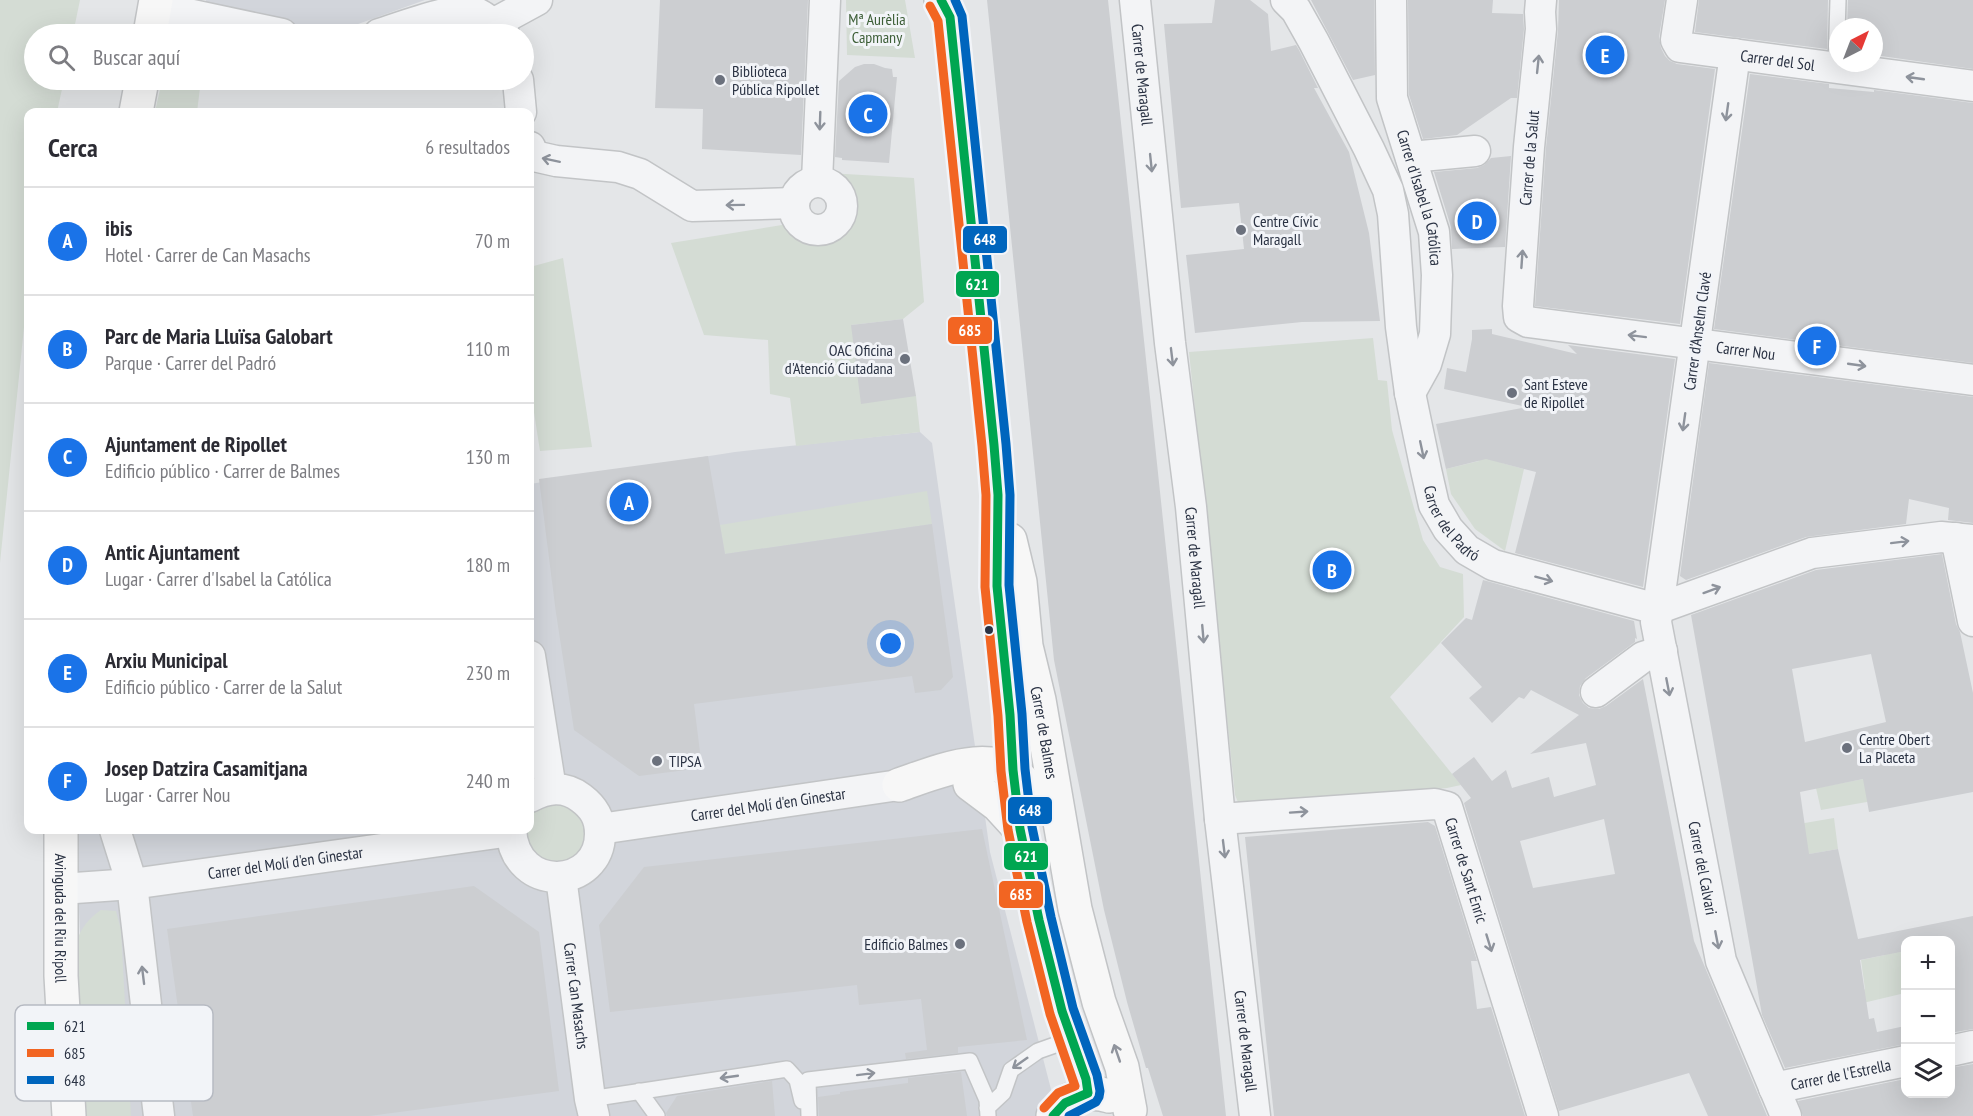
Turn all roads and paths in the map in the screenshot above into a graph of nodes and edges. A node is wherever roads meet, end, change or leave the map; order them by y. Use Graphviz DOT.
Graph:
graph roads {
  1 [pos="537,0"];
  2 [pos="825,0"];
  3 [pos="1135,0"];
  4 [pos="1391,0"];
  5 [pos="1541,0"];
  6 [pos="1682,0"];
  7 [pos="1838,0"];
  8 [pos="1296,3"];
  9 [pos="950,6"];
  10 [pos="154,14"];
  11 [pos="1837,18"];
  12 [pos="218,24"];
  13 [pos="411,24"];
  14 [pos="490,24"];
  15 [pos="505,24"];
  16 [pos="1735,54"];
  17 [pos="1829,65"];
  18 [pos="1877,72"];
  19 [pos="1973,86"];
  20 [pos="140,90"];
  21 [pos="519,90"];
  22 [pos="137,108"];
  23 [pos="521,108"];
  24 [pos="1475,151"];
  25 [pos="534,156"];
  26 [pos="1411,157"];
  27 [pos="817,181"];
  28 [pos="794,203"];
  29 [pos="1519,317"];
  30 [pos="1695,344"];
  31 [pos="1973,380"];
  32 [pos="1410,393"];
  33 [pos="998,495"];
  34 [pos="1964,539"];
  35 [pos="1657,609"];
  36 [pos="1973,621"];
  37 [pos="1026,646"];
  38 [pos="1662,651"];
  39 [pos="1596,692"];
  40 [pos="534,711"];
  41 [pos="1010,715"];
  42 [pos="1013,770"];
  43 [pos="969,774"];
  44 [pos="899,785"];
  45 [pos="540,793"];
  46 [pos="1220,819"];
  47 [pos="600,829"];
  48 [pos="1020,829"];
  49 [pos="61,834"];
  50 [pos="116,834"];
  51 [pos="483,834"];
  52 [pos="512,834"];
  53 [pos="561,877"];
  54 [pos="132,884"];
  55 [pos="61,889"];
  56 [pos="1075,909"];
  57 [pos="63,1005"];
  58 [pos="146,1005"];
  59 [pos="1072,1039"];
  60 [pos="1973,1047"];
  61 [pos="1955,1050"];
  62 [pos="1901,1061"];
  63 [pos="1774,1088"];
  64 [pos="639,1091"];
  65 [pos="1088,1093"];
  66 [pos="68,1101"];
  67 [pos="157,1101"];
  68 [pos="987,1112"];
  69 [pos="594,1113"];
  70 [pos="1132,1113"];
  71 [pos="69,1116"];
  72 [pos="159,1116"];
  73 [pos="657,1116"];
  74 [pos="803,1116"];
  75 [pos="809,1116"];
  76 [pos="1053,1116"];
  77 [pos="1256,1116"];
  78 [pos="1542,1116"];
  79 [pos="1786,1116"];
  1 -- 15 [label="street"];
  2 -- 27 [label="street, one-way"];
  3 -- 46 [label="street, Carrer de Maragall, one-way"];
  4 -- 26 [label="street, Carrer d'Isabel la Católica"];
  29 -- 5 [label="street, Carrer de la Salut, one-way"];
  6 -- 16 [label="street, Carrer del Sol"];
  7 -- 11 [label="lane"];
  8 -- 32 [label="street, Carrer del Padró"];
  9 -- 33 [label="main road, Carrer de Balmes"];
  10 -- 12 [label="street"];
  13 -- 14 [label="street"];
  16 -- 17 [label="street, Carrer del Sol"];
  16 -- 30 [label="street, Carrer d'Anselm Clavé, one-way"];
  19 -- 18 [label="street, Carrer del Sol, one-way"];
  20 -- 22 [label="main road"];
  21 -- 23 [label="street"];
  24 -- 26 [label="street"];
  28 -- 25 [label="street, one-way"];
  26 -- 32 [label="street, Carrer d'Isabel la Católica"];
  27 -- 28 [label="street"];
  27 -- 28 [label="street"];
  30 -- 29 [label="street, Carrer Nou, one-way"];
  30 -- 31 [label="street, Carrer Nou, one-way"];
  30 -- 35 [label="street, Carrer d'Anselm Clavé, one-way"];
  32 -- 35 [label="street, Carrer del Padró, one-way"];
  33 -- 37 [label="main road, Carrer de Balmes"];
  33 -- 41 [label="main road, Carrer de Balmes"];
  35 -- 34 [label="street, one-way"];
  34 -- 36 [label="street"];
  35 -- 38 [label="street, Carrer del Calvari"];
  37 -- 42 [label="main road"];
  37 -- 56 [label="main road, Carrer de Balmes"];
  38 -- 39 [label="street"];
  38 -- 63 [label="street, Carrer del Calvari, one-way"];
  40 -- 45 [label="street"];
  41 -- 42 [label="main road, Carrer de Balmes"];
  41 -- 43 [label="main road"];
  42 -- 43 [label="main road"];
  42 -- 48 [label="main road, Carrer de Balmes"];
  42 -- 56 [label="main road"];
  43 -- 44 [label="main road"];
  43 -- 48 [label="main road"];
  44 -- 47 [label="street, Carrer del Molí d'en Ginestar"];
  45 -- 47 [label="street"];
  46 -- 77 [label="street, Carrer de Maragall, one-way"];
  46 -- 78 [label="street, Carrer de Sant Enric, one-way"];
  47 -- 53 [label="street"];
  48 -- 59 [label="main road, Carrer de Balmes"];
  49 -- 55 [label="main road, Avinguda del Riu Ripoll"];
  50 -- 54 [label="street"];
  51 -- 54 [label="street, Carrer del Molí d'en Ginestar"];
  52 -- 53 [label="street"];
  53 -- 69 [label="street, Carrer Can Masachs"];
  54 -- 55 [label="street, Carrer del Molí d'en Ginestar"];
  58 -- 54 [label="street, one-way"];
  55 -- 57 [label="main road, Avinguda del Riu Ripoll"];
  70 -- 56 [label="main road, Carrer de Balmes, one-way"];
  59 -- 65 [label="main road, Carrer de Balmes"];
  59 -- 68 [label="lane, one-way"];
  60 -- 61 [label="street"];
  62 -- 63 [label="street, Carrer de l'Estrella"];
  63 -- 79 [label="street, Carrer del Calvari"];
  64 -- 69 [label="lane"];
  64 -- 73 [label="lane"];
  74 -- 64 [label="lane, one-way"];
  65 -- 70 [label="main road"];
  65 -- 76 [label="main road"];
  66 -- 71 [label="main road, Avinguda del Riu Ripoll"];
  72 -- 67 [label="street, one-way"];
  75 -- 68 [label="lane, one-way"];
}
